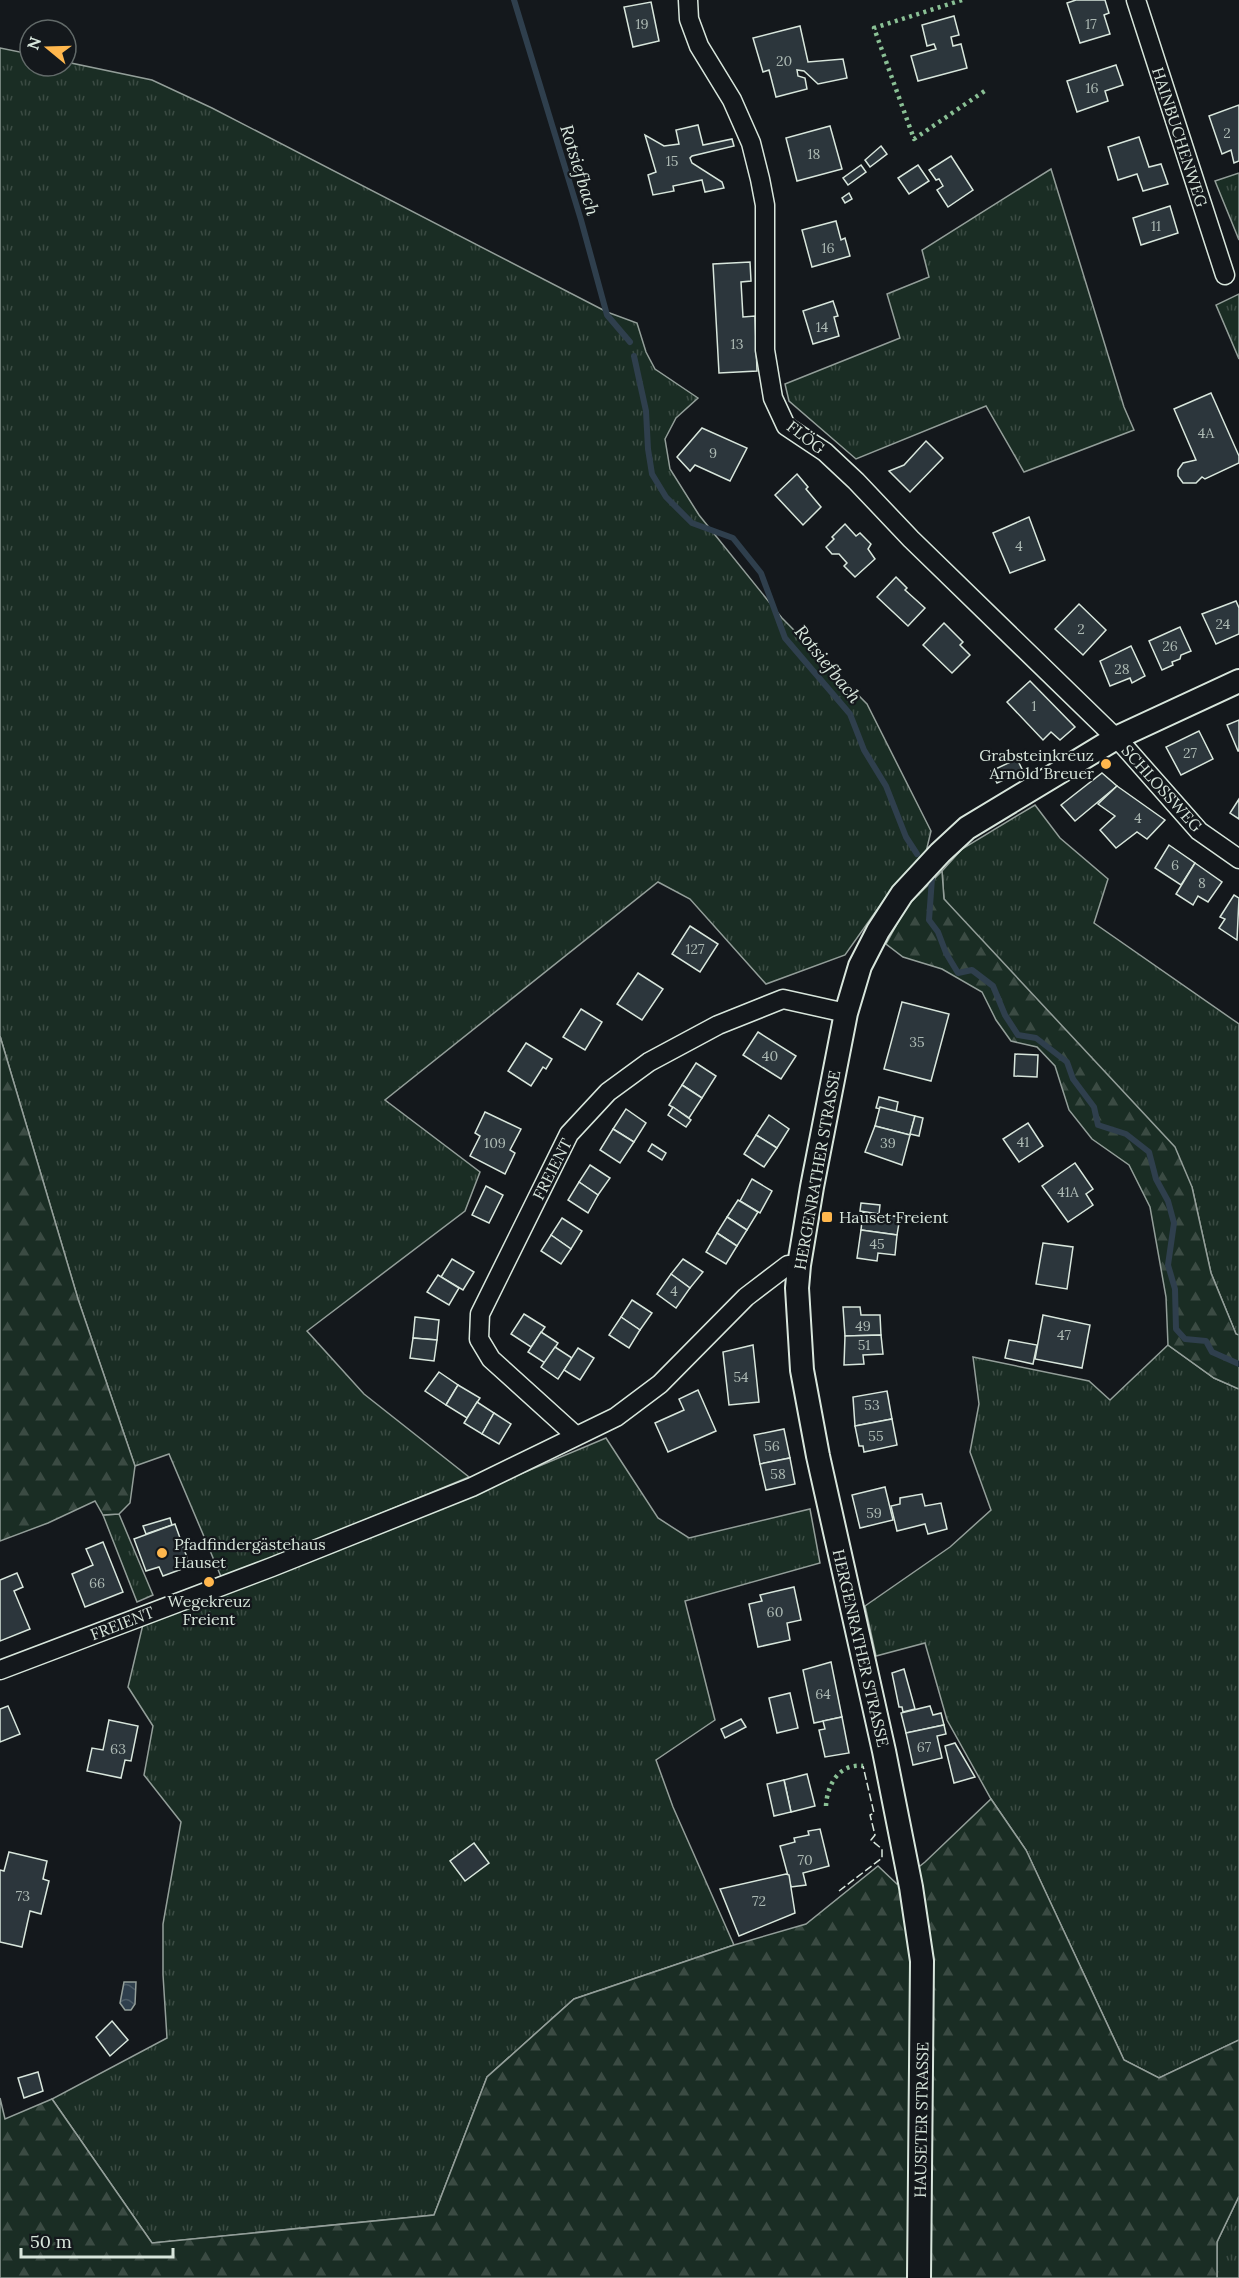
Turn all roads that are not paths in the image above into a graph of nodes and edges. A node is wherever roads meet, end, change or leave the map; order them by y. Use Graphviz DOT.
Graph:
graph roads {
  1 [pos="688,0"];
  2 [pos="1136,0"];
  3 [pos="1225,275"];
  4 [pos="1239,681"];
  5 [pos="1116,738"];
  6 [pos="1239,859"];
  7 [pos="846,1013"];
  8 [pos="799,1265"];
  9 [pos="575,1435"];
  10 [pos="0,1670"];
  11 [pos="922,1961"];
  12 [pos="919,2278"];
  1 -- 5 [label="street, FLÖG"];
  2 -- 3 [label="street, HAINBUCHENWEG"];
  4 -- 5 [label="street, HERGENRATHER STRASSE"];
  5 -- 6 [label="street, SCHLOSSWEG"];
  5 -- 7 [label="street, HERGENRATHER STRASSE"];
  7 -- 8 [label="street, HERGENRATHER STRASSE"];
  7 -- 9 [label="street, FREIENT"];
  8 -- 9 [label="street, FREIENT"];
  8 -- 11 [label="street, HERGENRATHER STRASSE"];
  9 -- 10 [label="street, FREIENT"];
  11 -- 12 [label="street, HAUSETER STRASSE"];
}
